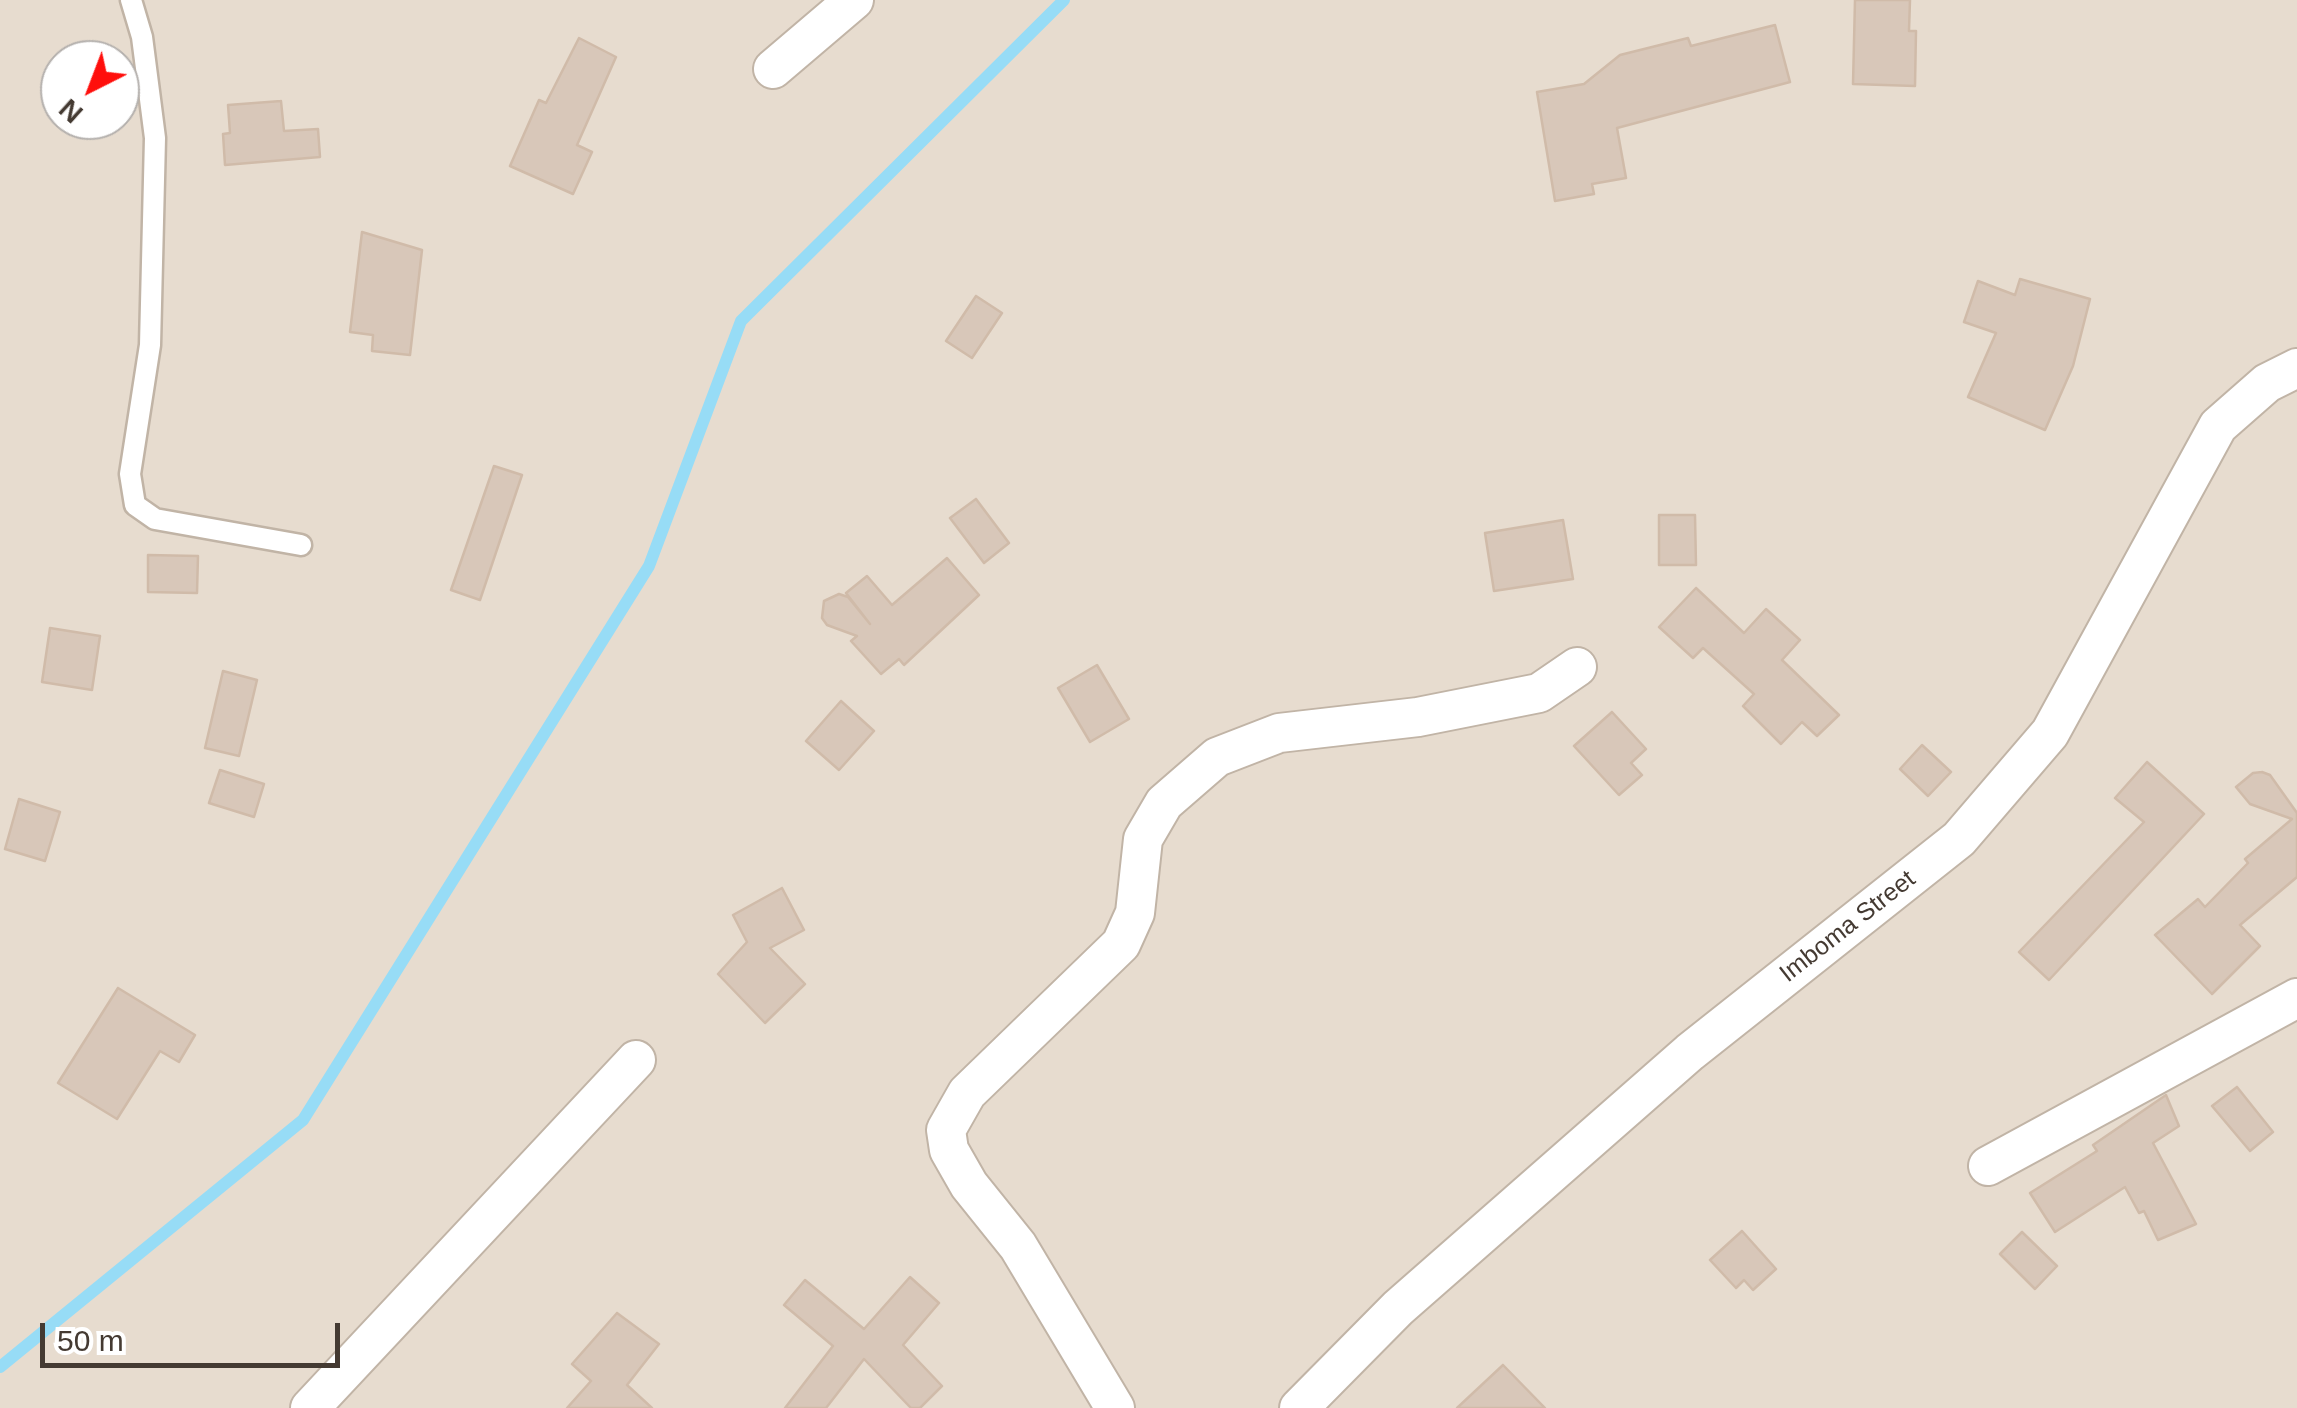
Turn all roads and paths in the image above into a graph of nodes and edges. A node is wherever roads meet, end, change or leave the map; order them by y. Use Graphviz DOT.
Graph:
graph roads {
  1 [pos="131,0"];
  2 [pos="854,0"];
  3 [pos="773,69"];
  4 [pos="2297,368"];
  5 [pos="302,545"];
  6 [pos="1577,668"];
  7 [pos="2297,998"];
  8 [pos="636,1060"];
  9 [pos="1988,1166"];
  10 [pos="310,1408"];
  11 [pos="1114,1408"];
  12 [pos="1299,1408"];
  1 -- 5 [label="lane"];
  2 -- 3 [label="street"];
  4 -- 12 [label="street, Imboma Street"];
  6 -- 11 [label="street"];
  7 -- 9 [label="street"];
  8 -- 10 [label="street"];
}
